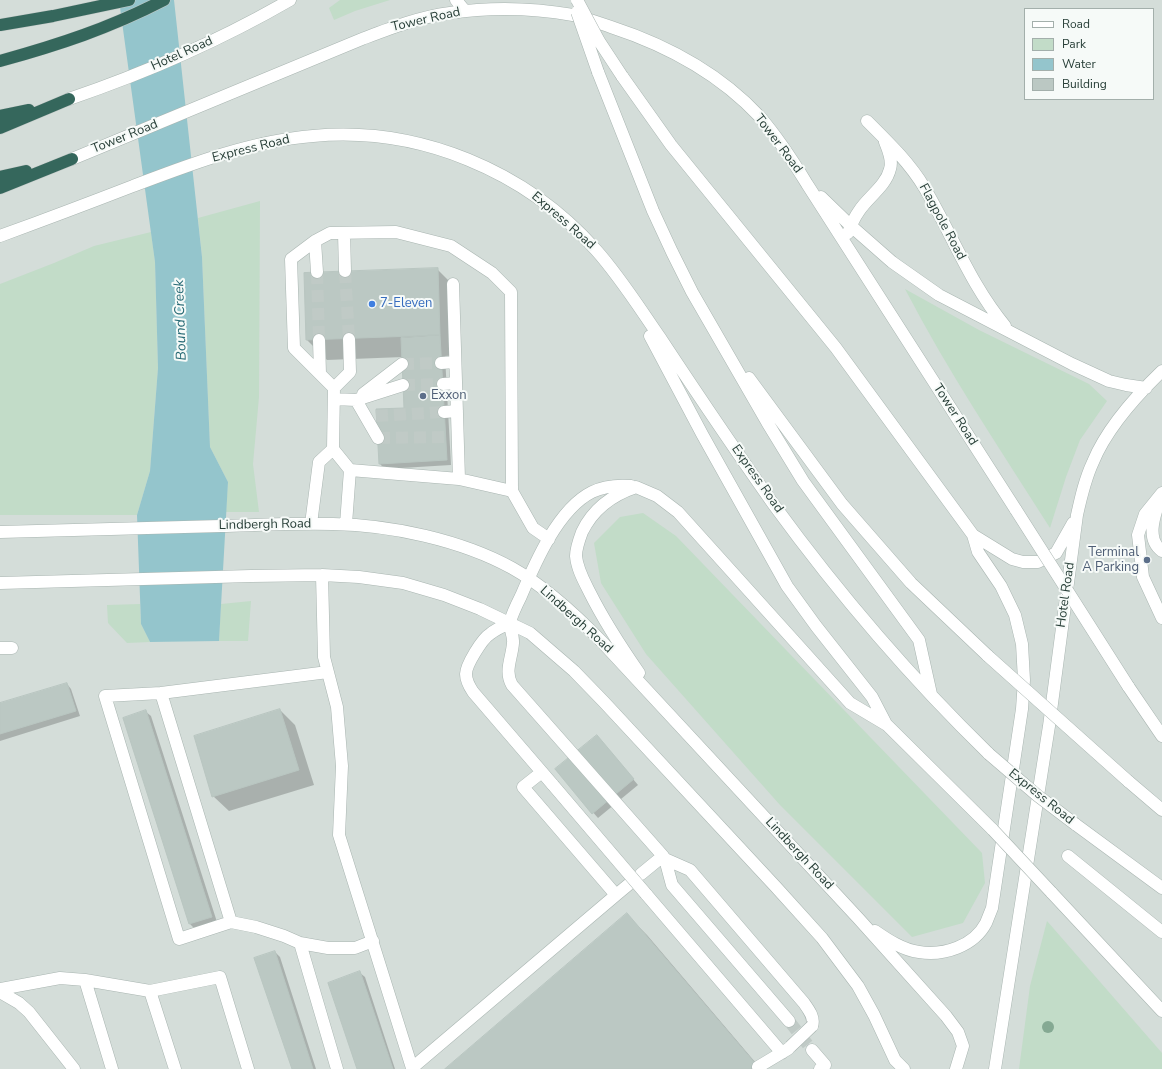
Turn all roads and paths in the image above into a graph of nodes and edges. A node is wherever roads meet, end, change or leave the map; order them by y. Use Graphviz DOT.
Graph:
graph roads {
  1 [pos="129,0"];
  2 [pos="164,0"];
  3 [pos="290,0"];
  4 [pos="456,0"];
  5 [pos="572,0"];
  6 [pos="577,0"];
  7 [pos="465,11"];
  8 [pos="0,25"];
  9 [pos="0,60"];
  10 [pos="69,99"];
  11 [pos="0,116"];
  12 [pos="867,121"];
  13 [pos="0,128"];
  14 [pos="883,137"];
  15 [pos="72,159"];
  16 [pos="0,177"];
  17 [pos="807,184"];
  18 [pos="0,188"];
  19 [pos="851,226"];
  20 [pos="344,232"];
  21 [pos="0,236"];
  22 [pos="315,240"];
  23 [pos="851,252"];
  24 [pos="345,271"];
  25 [pos="317,272"];
  26 [pos="453,284"];
  27 [pos="622,284"];
  28 [pos="1008,330"];
  29 [pos="714,332"];
  30 [pos="349,339"];
  31 [pos="319,340"];
  32 [pos="456,362"];
  33 [pos="441,363"];
  34 [pos="402,364"];
  35 [pos="1162,372"];
  36 [pos="320,374"];
  37 [pos="456,383"];
  38 [pos="443,384"];
  39 [pos="403,385"];
  40 [pos="1146,388"];
  41 [pos="334,394"];
  42 [pos="356,400"];
  43 [pos="457,411"];
  44 [pos="444,412"];
  45 [pos="378,438"];
  46 [pos="333,449"];
  47 [pos="350,470"];
  48 [pos="459,479"];
  49 [pos="636,487"];
  50 [pos="512,491"];
  51 [pos="1162,493"];
  52 [pos="1077,515"];
  53 [pos="311,524"];
  54 [pos="346,524"];
  55 [pos="0,532"];
  56 [pos="973,535"];
  57 [pos="549,539"];
  58 [pos="1162,551"];
  59 [pos="322,575"];
  60 [pos="528,578"];
  61 [pos="0,583"];
  62 [pos="1162,618"];
  63 [pos="510,623"];
  64 [pos="0,648"];
  65 [pos="12,648"];
  66 [pos="328,672"];
  67 [pos="160,693"];
  68 [pos="931,694"];
  69 [pos="661,706"];
  70 [pos="887,725"];
  71 [pos="1162,736"];
  72 [pos="542,772"];
  73 [pos="1162,810"];
  74 [pos="1068,856"];
  75 [pos="664,857"];
  76 [pos="641,874"];
  77 [pos="628,885"];
  78 [pos="1162,888"];
  79 [pos="616,895"];
  80 [pos="858,918"];
  81 [pos="231,922"];
  82 [pos="1162,932"];
  83 [pos="373,941"];
  84 [pos="300,943"];
  85 [pos="85,980"];
  86 [pos="0,989"];
  87 [pos="150,991"];
  88 [pos="0,992"];
  89 [pos="1145,992"];
  90 [pos="1162,999"];
  91 [pos="1162,1011"];
  92 [pos="789,1022"];
  93 [pos="786,1050"];
  94 [pos="812,1050"];
  95 [pos="895,1065"];
  96 [pos="758,1067"];
  97 [pos="73,1068"];
  98 [pos="112,1069"];
  99 [pos="175,1069"];
  100 [pos="248,1069"];
  101 [pos="337,1069"];
  102 [pos="820,1069"];
  103 [pos="904,1069"];
  104 [pos="956,1069"];
  105 [pos="995,1069"];
  1 -- 8 [label="highway"];
  2 -- 9 [label="highway"];
  3 -- 10 [label="street, Hotel Road"];
  4 -- 7 [label="street"];
  5 -- 29 [label="street, bridge"];
  6 -- 56 [label="street, bridge"];
  7 -- 15 [label="street, Tower Road"];
  7 -- 17 [label="street, Tower Road"];
  10 -- 11 [label="highway"];
  10 -- 13 [label="highway"];
  12 -- 14 [label="street, Flagpole Road"];
  14 -- 19 [label="street"];
  14 -- 28 [label="street, Flagpole Road"];
  15 -- 16 [label="highway"];
  15 -- 18 [label="highway"];
  17 -- 19 [label="street"];
  17 -- 23 [label="street, Tower Road"];
  19 -- 23 [label="street"];
  19 -- 28 [label="street"];
  20 -- 22 [label="street"];
  20 -- 24 [label="street"];
  20 -- 50 [label="street"];
  21 -- 27 [label="street, Express Road"];
  22 -- 25 [label="street"];
  22 -- 36 [label="street"];
  23 -- 71 [label="street, Tower Road, bridge"];
  26 -- 32 [label="street"];
  27 -- 68 [label="street, Express Road"];
  27 -- 70 [label="street"];
  28 -- 40 [label="street"];
  29 -- 68 [label="street"];
  29 -- 73 [label="street, bridge"];
  30 -- 41 [label="street"];
  31 -- 36 [label="street"];
  32 -- 33 [label="street"];
  32 -- 37 [label="street"];
  34 -- 42 [label="street"];
  35 -- 40 [label="street, Hotel Road"];
  36 -- 41 [label="street"];
  37 -- 38 [label="street"];
  37 -- 43 [label="street"];
  39 -- 42 [label="street"];
  40 -- 52 [label="street, Hotel Road"];
  41 -- 42 [label="street"];
  41 -- 46 [label="street"];
  42 -- 45 [label="street"];
  43 -- 44 [label="street"];
  43 -- 48 [label="street"];
  46 -- 47 [label="street"];
  46 -- 53 [label="street"];
  47 -- 48 [label="street"];
  47 -- 54 [label="street"];
  48 -- 50 [label="street"];
  49 -- 57 [label="street"];
  49 -- 69 [label="street"];
  49 -- 70 [label="street"];
  50 -- 57 [label="street"];
  51 -- 58 [label="street"];
  51 -- 62 [label="street"];
  52 -- 56 [label="street"];
  52 -- 105 [label="street, Hotel Road"];
  53 -- 54 [label="street, Lindbergh Road"];
  53 -- 55 [label="street, Lindbergh Road"];
  54 -- 60 [label="street, Lindbergh Road"];
  56 -- 80 [label="street"];
  57 -- 60 [label="street"];
  59 -- 61 [label="street"];
  59 -- 63 [label="street"];
  59 -- 66 [label="street"];
  60 -- 63 [label="street"];
  60 -- 69 [label="street, Lindbergh Road"];
  63 -- 72 [label="street"];
  63 -- 75 [label="street"];
  63 -- 95 [label="street"];
  64 -- 65 [label="street"];
  66 -- 67 [label="street"];
  66 -- 83 [label="street"];
  67 -- 81 [label="street"];
  67 -- 81 [label="street"];
  68 -- 78 [label="street, Express Road, bridge"];
  69 -- 80 [label="street, Lindbergh Road"];
  70 -- 89 [label="street, bridge"];
  72 -- 79 [label="street"];
  72 -- 93 [label="street, bridge"];
  74 -- 82 [label="street"];
  75 -- 76 [label="street"];
  75 -- 92 [label="street"];
  75 -- 93 [label="street, bridge"];
  77 -- 79 [label="street"];
  79 -- 83 [label="street"];
  80 -- 104 [label="street, Lindbergh Road"];
  81 -- 84 [label="street"];
  83 -- 84 [label="street"];
  84 -- 101 [label="street"];
  85 -- 86 [label="street"];
  85 -- 87 [label="street"];
  85 -- 98 [label="street"];
  87 -- 99 [label="street"];
  87 -- 100 [label="street"];
  88 -- 97 [label="street"];
  89 -- 90 [label="street"];
  89 -- 91 [label="street"];
  93 -- 96 [label="street"];
  94 -- 102 [label="street"];
  95 -- 103 [label="street"];
}
